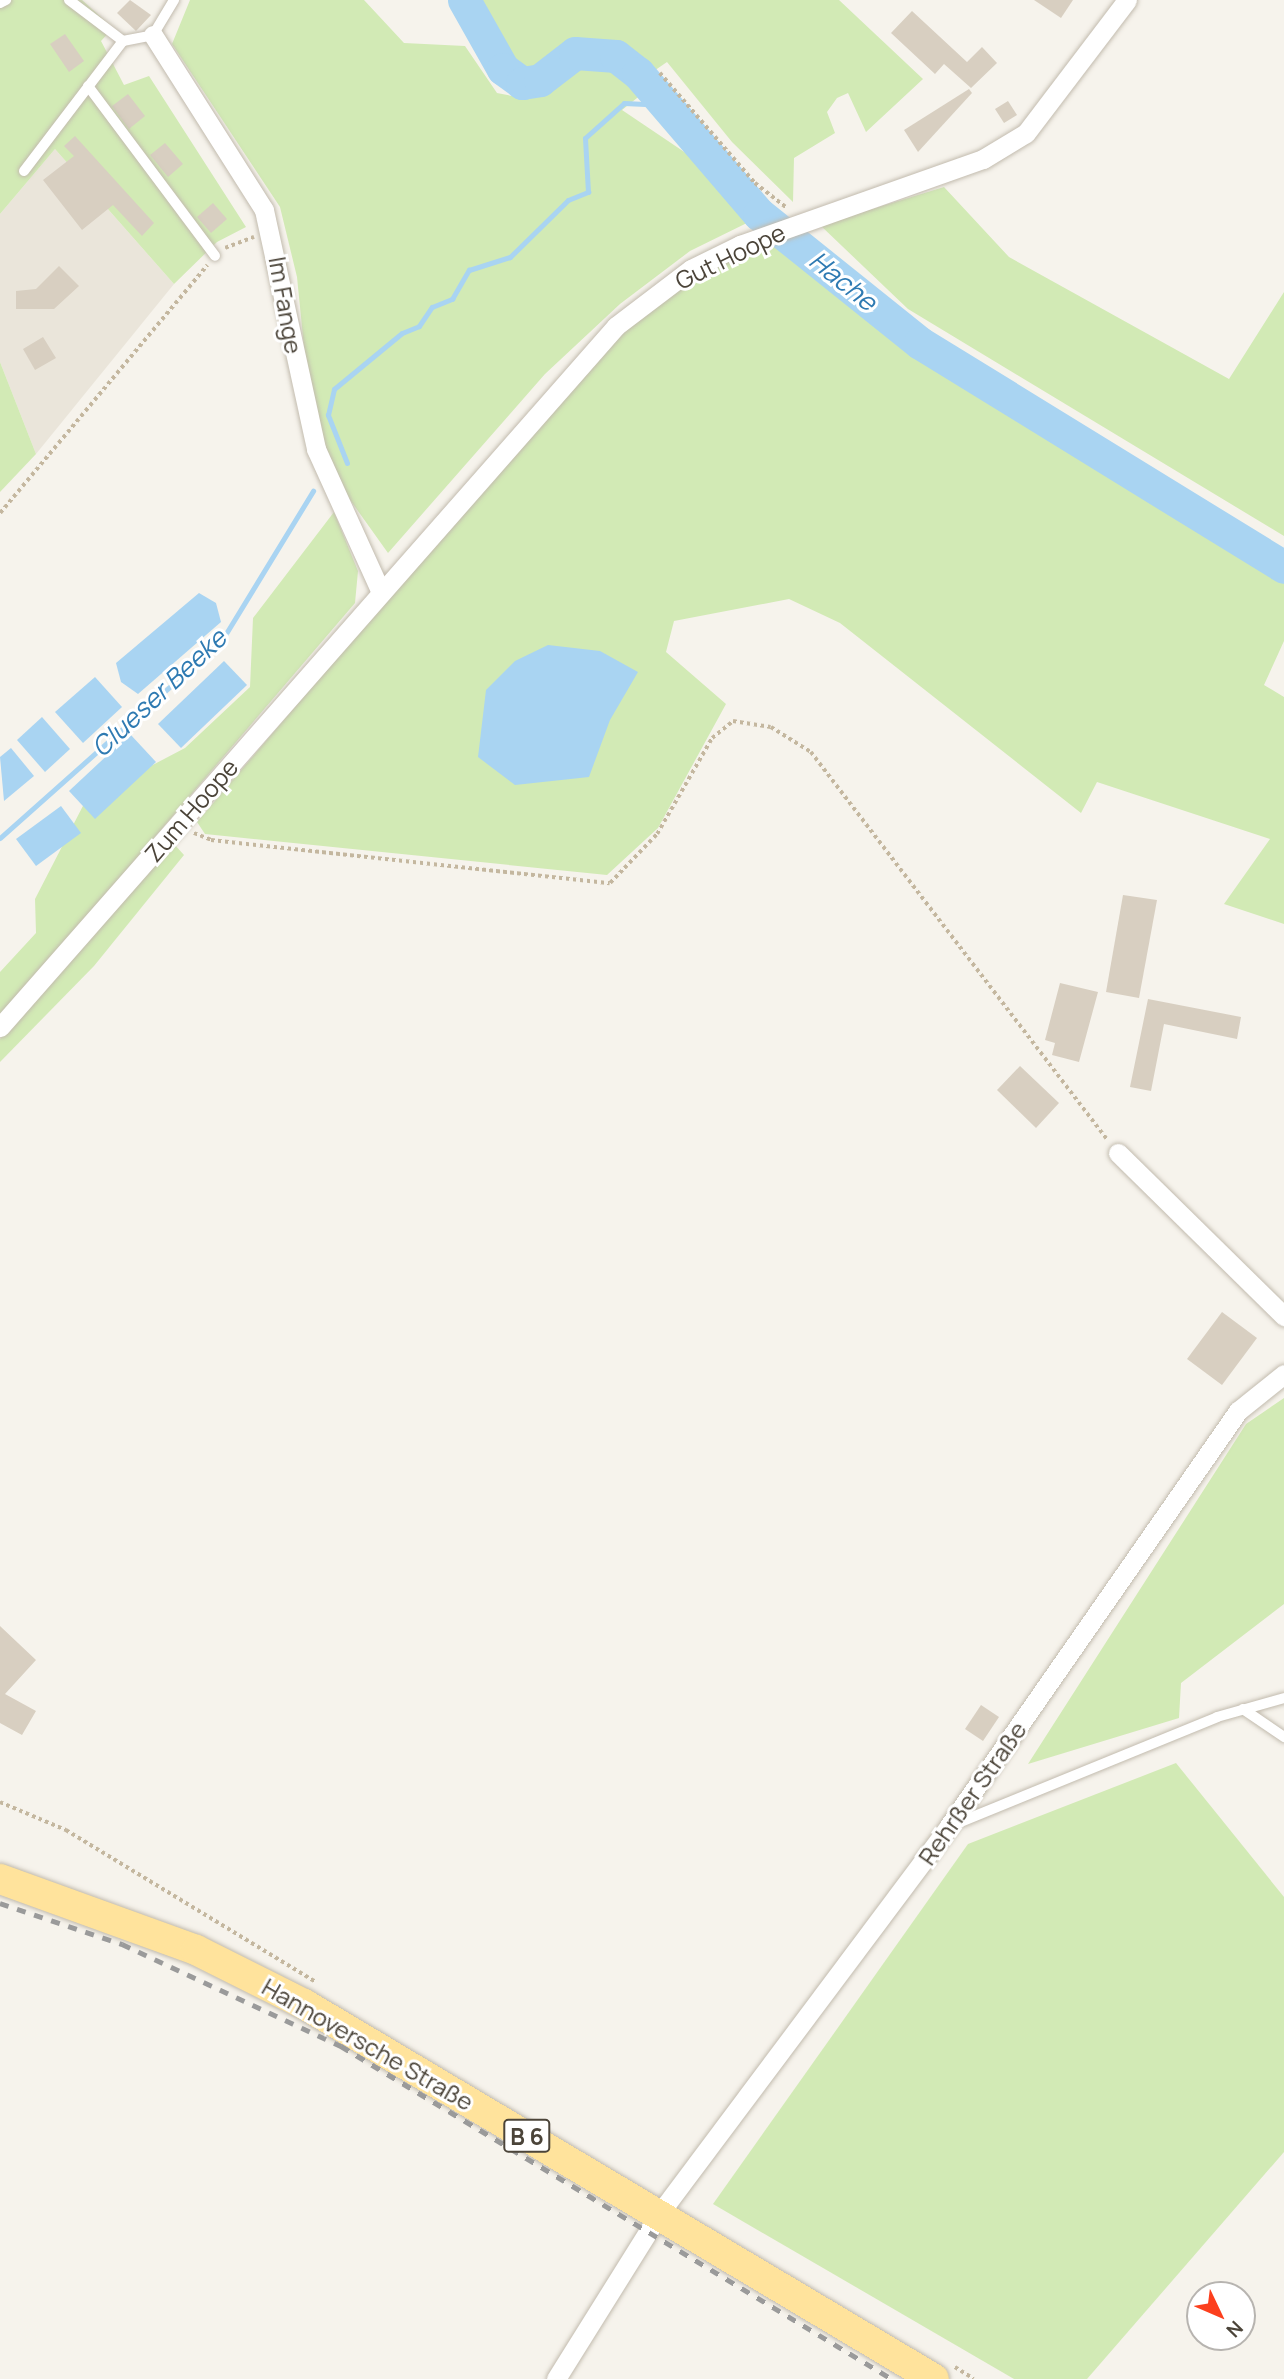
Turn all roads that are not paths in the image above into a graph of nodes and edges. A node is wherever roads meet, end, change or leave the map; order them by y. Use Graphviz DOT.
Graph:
graph roads {
  1 [pos="6,0"];
  2 [pos="69,0"];
  3 [pos="174,0"];
  4 [pos="1127,0"];
  5 [pos="0,3"];
  6 [pos="153,36"];
  7 [pos="122,41"];
  8 [pos="88,86"];
  9 [pos="24,171"];
  10 [pos="215,256"];
  11 [pos="381,592"];
  12 [pos="0,1027"];
  13 [pos="1118,1153"];
  14 [pos="1284,1316"];
  15 [pos="1284,1374"];
  16 [pos="1284,1698"];
  17 [pos="1243,1709"];
  18 [pos="1284,1737"];
  19 [pos="949,1826"];
  20 [pos="0,1879"];
  21 [pos="659,2214"];
  22 [pos="556,2379"];
  23 [pos="934,2379"];
  1 -- 5 [label="lane"];
  2 -- 7 [label="lane"];
  3 -- 6 [label="lane"];
  4 -- 11 [label="street, Gut Hoope"];
  6 -- 7 [label="lane"];
  6 -- 11 [label="street, Im Fange"];
  7 -- 8 [label="lane"];
  8 -- 9 [label="lane"];
  8 -- 10 [label="lane"];
  11 -- 12 [label="street, Zum Hoope"];
  13 -- 14 [label="street"];
  15 -- 19 [label="street, Rehrßer Straße"];
  16 -- 17 [label="lane"];
  17 -- 18 [label="lane"];
  17 -- 19 [label="lane"];
  19 -- 21 [label="street, Rehrßer Straße"];
  20 -- 21 [label="main road, Hannoversche Straße / B 6"];
  21 -- 22 [label="street, Rehrßer Straße"];
  21 -- 23 [label="main road, Hannoversche Straße / B 6"];
}
